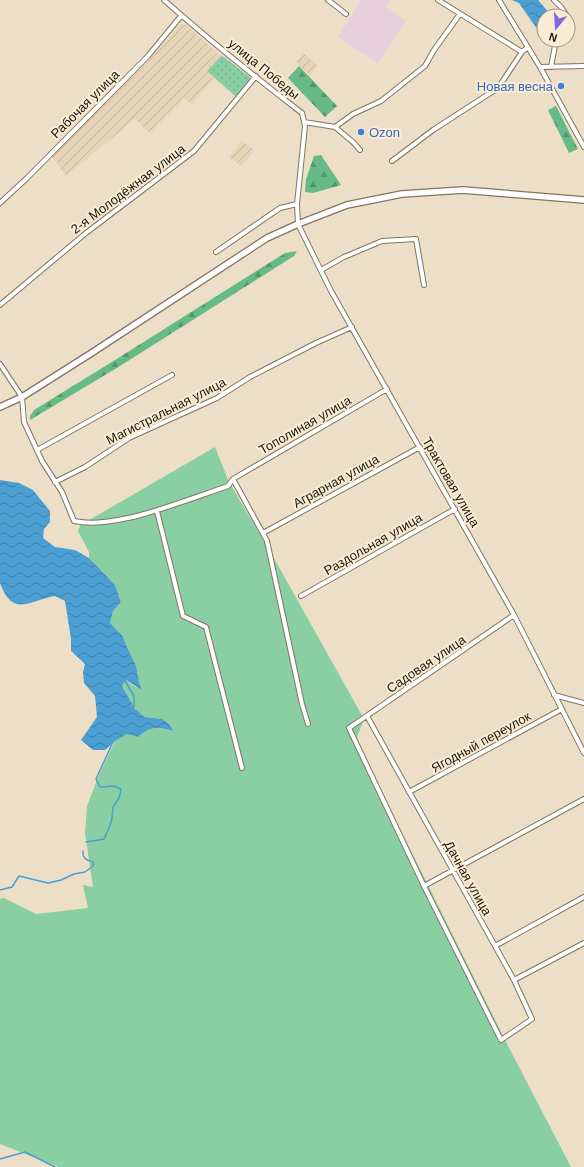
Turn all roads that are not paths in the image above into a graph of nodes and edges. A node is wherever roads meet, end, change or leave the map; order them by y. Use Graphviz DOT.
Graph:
graph roads {
  1 [pos="164,0"];
  2 [pos="328,0"];
  3 [pos="438,0"];
  4 [pos="499,0"];
  5 [pos="554,0"];
  6 [pos="562,8"];
  7 [pos="346,14"];
  8 [pos="460,14"];
  9 [pos="182,16"];
  10 [pos="528,47"];
  11 [pos="554,48"];
  12 [pos="522,52"];
  13 [pos="551,66"];
  14 [pos="584,66"];
  15 [pos="540,67"];
  16 [pos="256,76"];
  17 [pos="304,122"];
  18 [pos="334,126"];
  19 [pos="584,147"];
  20 [pos="360,150"];
  21 [pos="392,161"];
  22 [pos="584,200"];
  23 [pos="0,203"];
  24 [pos="297,204"];
  25 [pos="298,224"];
  26 [pos="216,252"];
  27 [pos="321,270"];
  28 [pos="424,285"];
  29 [pos="0,305"];
  30 [pos="352,328"];
  31 [pos="0,364"];
  32 [pos="172,375"];
  33 [pos="387,389"];
  34 [pos="22,396"];
  35 [pos="0,407"];
  36 [pos="420,447"];
  37 [pos="37,450"];
  38 [pos="233,479"];
  39 [pos="55,482"];
  40 [pos="455,509"];
  41 [pos="157,511"];
  42 [pos="263,533"];
  43 [pos="301,596"];
  44 [pos="514,616"];
  45 [pos="554,695"];
  46 [pos="584,703"];
  47 [pos="562,709"];
  48 [pos="367,716"];
  49 [pos="308,724"];
  50 [pos="584,753"];
  51 [pos="242,768"];
  52 [pos="409,792"];
  53 [pos="584,799"];
  54 [pos="453,871"];
  55 [pos="424,886"];
  56 [pos="584,897"];
  57 [pos="584,943"];
  58 [pos="495,946"];
  59 [pos="514,980"];
  1 -- 9 [label="street, улица Победы"];
  2 -- 7 [label="street"];
  3 -- 8 [label="street"];
  4 -- 10 [label="street"];
  5 -- 6 [label="street"];
  8 -- 12 [label="street"];
  8 -- 18 [label="street"];
  9 -- 16 [label="street, улица Победы"];
  9 -- 23 [label="street, Рабочая улица"];
  10 -- 12 [label="street"];
  10 -- 15 [label="street"];
  11 -- 13 [label="street"];
  12 -- 21 [label="street"];
  13 -- 14 [label="street"];
  13 -- 15 [label="street"];
  15 -- 19 [label="street"];
  16 -- 17 [label="street, улица Победы"];
  16 -- 29 [label="street, 2-я Молодёжная улица"];
  17 -- 18 [label="street"];
  17 -- 24 [label="street"];
  18 -- 20 [label="street"];
  22 -- 25 [label="main road"];
  24 -- 25 [label="street"];
  24 -- 26 [label="street"];
  25 -- 27 [label="street, Трактовая улица"];
  25 -- 34 [label="main road"];
  27 -- 28 [label="street"];
  27 -- 30 [label="street, Трактовая улица"];
  30 -- 33 [label="street, Трактовая улица"];
  30 -- 39 [label="street, Магистральная улица"];
  31 -- 34 [label="street"];
  32 -- 37 [label="street, Магистральная улица"];
  33 -- 36 [label="street, Трактовая улица"];
  33 -- 38 [label="street, Тополиная улица"];
  34 -- 35 [label="main road"];
  34 -- 37 [label="street, Тополиная улица"];
  36 -- 40 [label="street, Трактовая улица"];
  36 -- 42 [label="street, Аграрная улица"];
  37 -- 39 [label="street, Тополиная улица"];
  38 -- 41 [label="street, Тополиная улица"];
  38 -- 42 [label="street"];
  39 -- 41 [label="street, Тополиная улица"];
  40 -- 43 [label="street, Раздольная улица"];
  40 -- 44 [label="street, Трактовая улица"];
  41 -- 51 [label="street"];
  42 -- 49 [label="street"];
  44 -- 45 [label="street, Трактовая улица"];
  44 -- 48 [label="street, Садовая улица"];
  45 -- 46 [label="street"];
  45 -- 47 [label="street, Трактовая улица"];
  47 -- 50 [label="street, Трактовая улица"];
  47 -- 52 [label="street, Ягодный переулок"];
  48 -- 52 [label="street, Дачная улица"];
  48 -- 55 [label="street, Садовая улица"];
  52 -- 54 [label="street, Дачная улица"];
  53 -- 54 [label="street"];
  54 -- 55 [label="street"];
  54 -- 58 [label="street, Дачная улица"];
  55 -- 59 [label="street, Дачная улица"];
  56 -- 58 [label="street"];
  57 -- 59 [label="street"];
  58 -- 59 [label="street, Дачная улица"];
}
